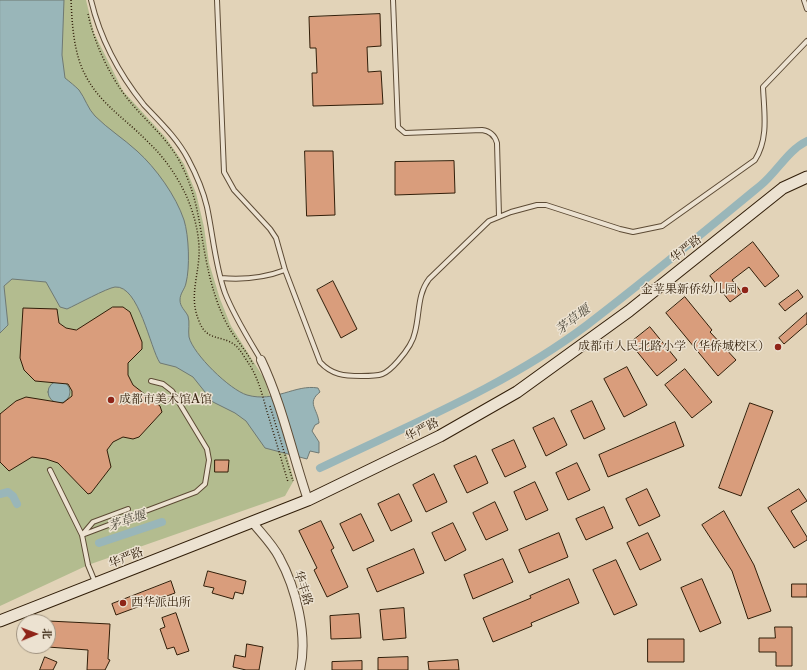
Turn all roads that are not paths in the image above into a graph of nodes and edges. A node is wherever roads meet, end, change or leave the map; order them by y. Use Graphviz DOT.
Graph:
graph roads {
  1 [pos="92,0"];
  2 [pos="217,0"];
  3 [pos="393,0"];
  4 [pos="804,0"];
  5 [pos="807,9"];
  6 [pos="807,41"];
  7 [pos="807,176"];
  8 [pos="499,216"];
  9 [pos="286,270"];
  10 [pos="221,278"];
  11 [pos="257,362"];
  12 [pos="151,381"];
  13 [pos="50,470"];
  14 [pos="308,500"];
  15 [pos="128,509"];
  16 [pos="254,523"];
  17 [pos="82,535"];
  18 [pos="96,583"];
  19 [pos="0,621"];
  20 [pos="300,670"];
  1 -- 10 [label="lane"];
  2 -- 9 [label="lane"];
  3 -- 8 [label="lane"];
  4 -- 5 [label="lane"];
  6 -- 8 [label="lane"];
  7 -- 14 [label="street, 华严路"];
  8 -- 9 [label="lane"];
  9 -- 10 [label="lane"];
  10 -- 11 [label="lane"];
  11 -- 14 [label="street"];
  12 -- 17 [label="lane"];
  13 -- 17 [label="lane"];
  14 -- 16 [label="street, 华严路"];
  15 -- 17 [label="lane"];
  16 -- 18 [label="street, 华严路"];
  16 -- 20 [label="street, 华丰路"];
  17 -- 18 [label="lane"];
  18 -- 19 [label="street, 华严路"];
}
